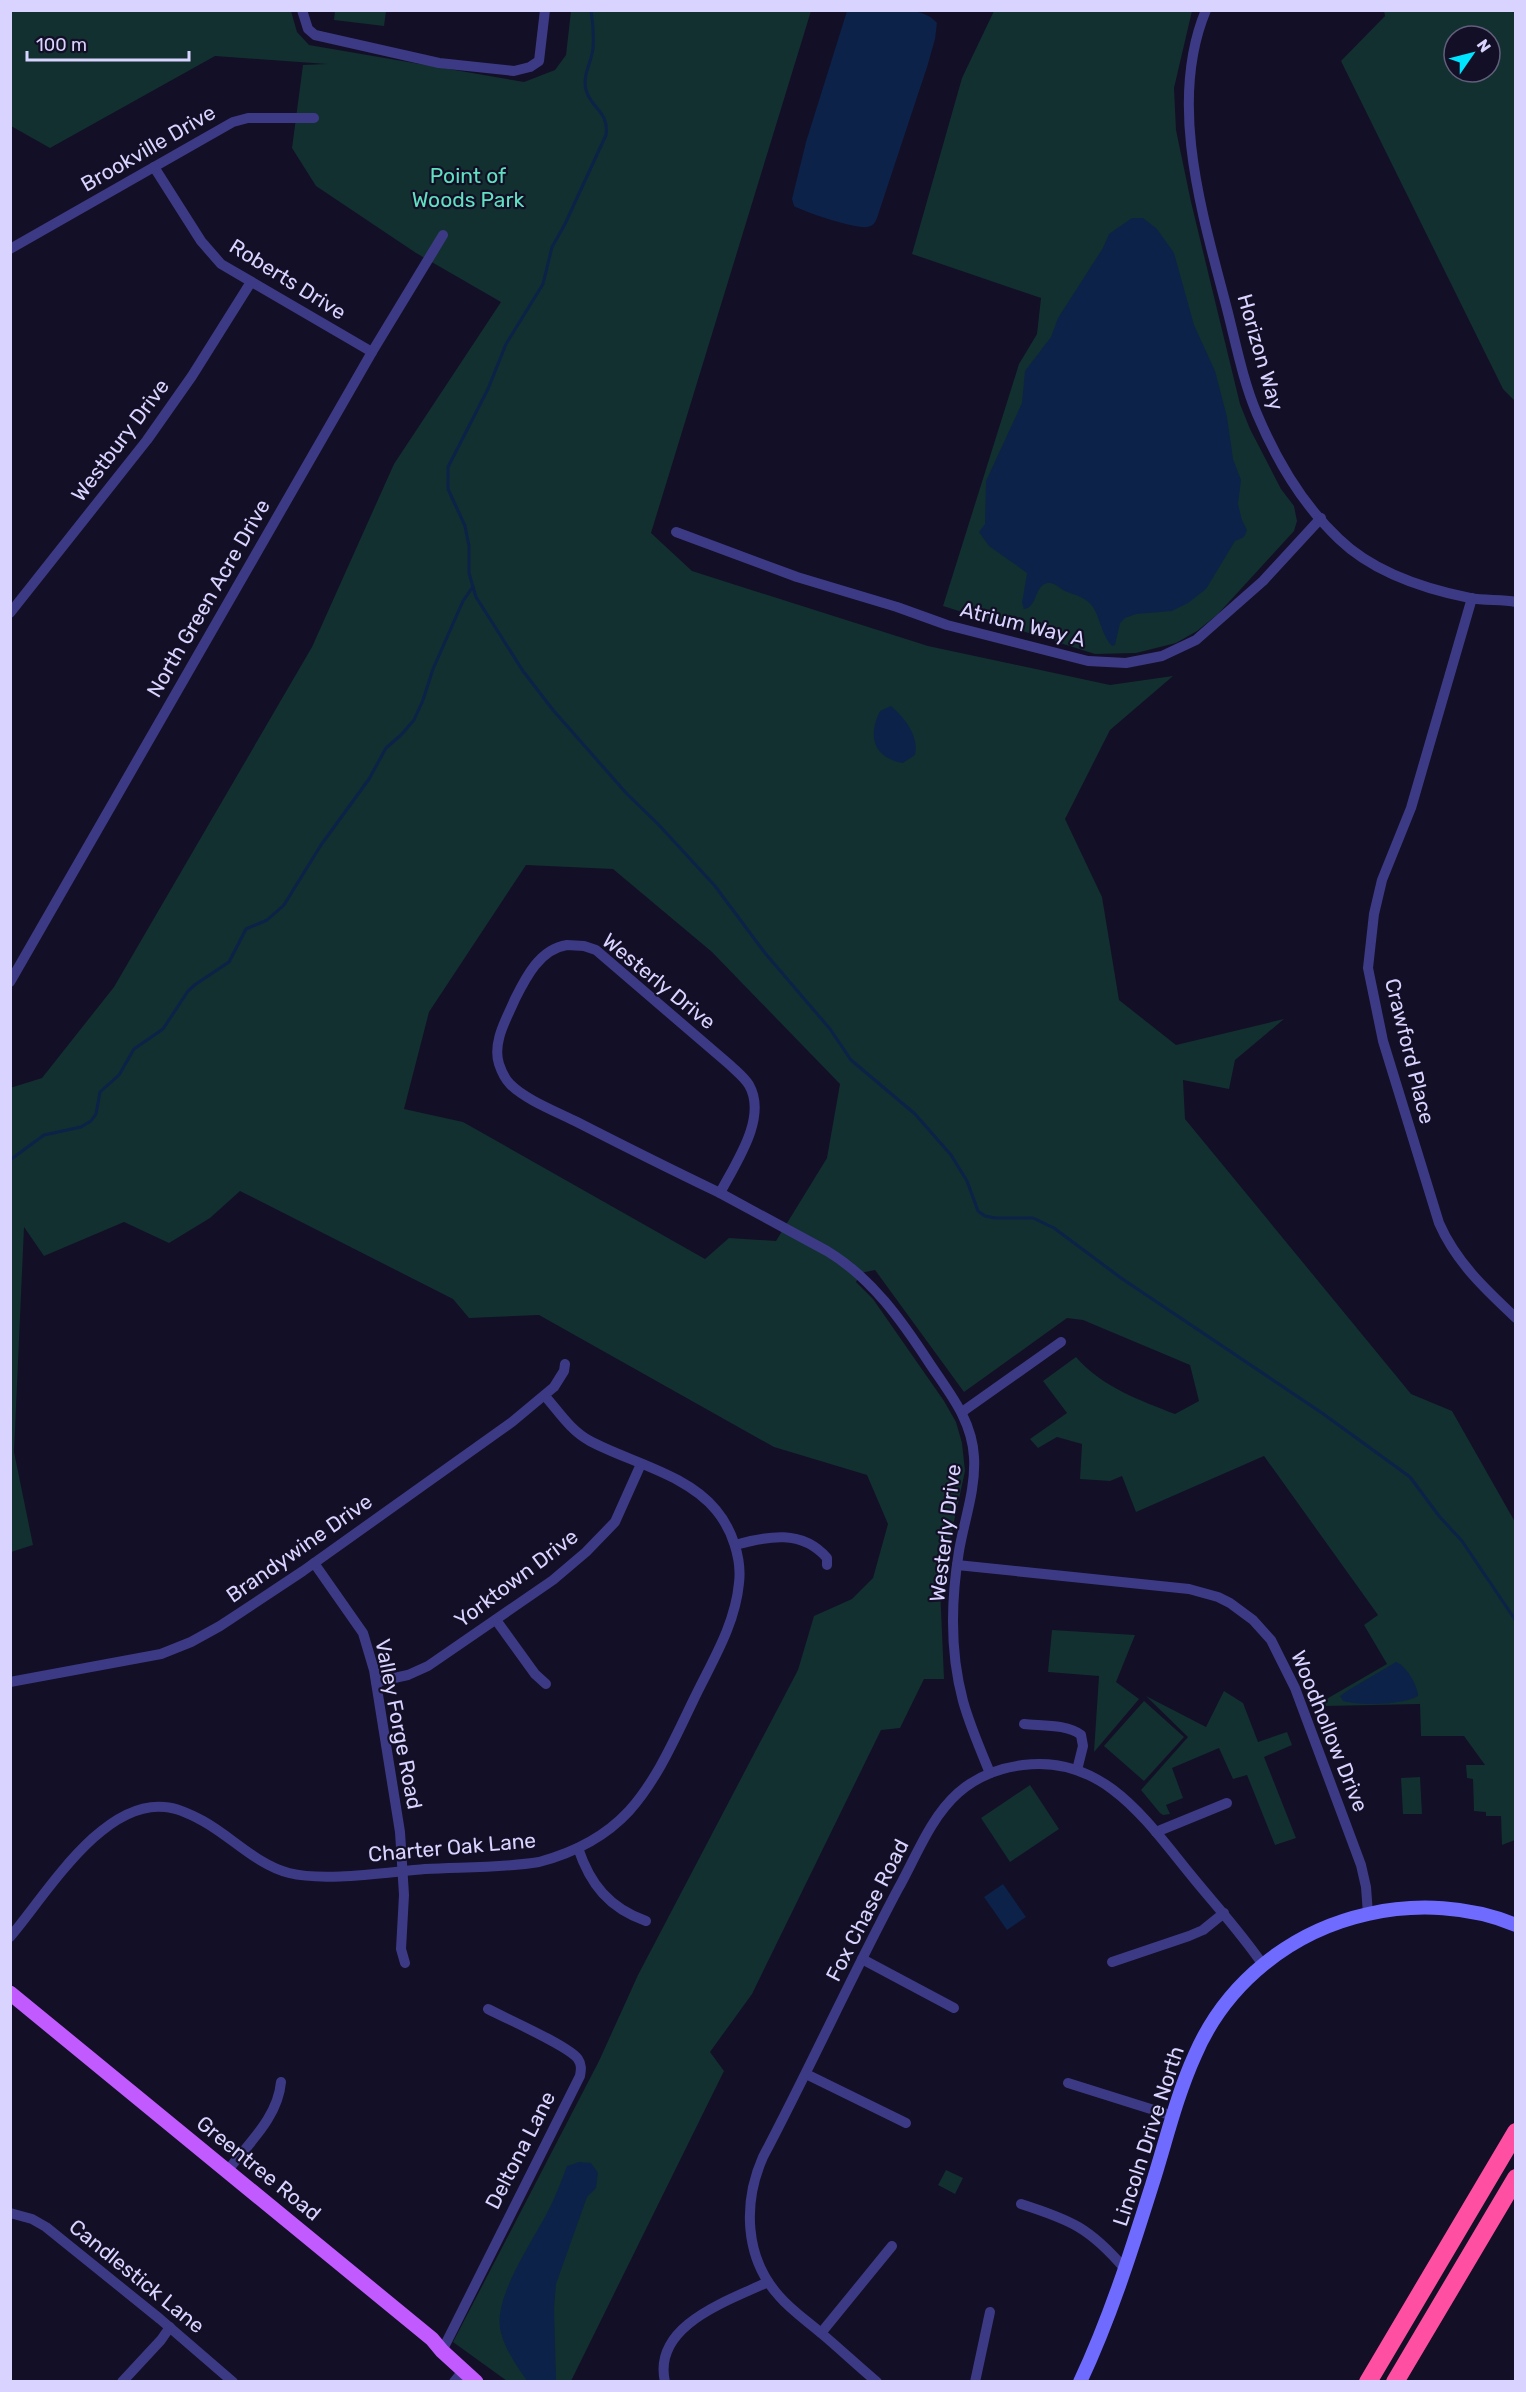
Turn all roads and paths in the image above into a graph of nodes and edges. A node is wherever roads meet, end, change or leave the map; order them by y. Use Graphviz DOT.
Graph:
graph roads {
  1 [pos="302,10"];
  2 [pos="545,10"];
  3 [pos="1206,10"];
  4 [pos="315,118"];
  5 [pos="154,167"];
  6 [pos="443,235"];
  7 [pos="10,249"];
  8 [pos="251,282"];
  9 [pos="372,352"];
  10 [pos="1321,518"];
  11 [pos="676,532"];
  12 [pos="1472,598"];
  13 [pos="1515,602"];
  14 [pos="10,614"];
  15 [pos="10,982"];
  16 [pos="720,1193"];
  17 [pos="1515,1318"];
  18 [pos="1061,1342"];
  19 [pos="565,1364"];
  20 [pos="546,1396"];
  21 [pos="962,1412"];
  22 [pos="641,1464"];
  23 [pos="735,1545"];
  24 [pos="314,1563"];
  25 [pos="827,1565"];
  26 [pos="957,1565"];
  27 [pos="496,1620"];
  28 [pos="10,1682"];
  29 [pos="376,1682"];
  30 [pos="546,1684"];
  31 [pos="1024,1724"];
  32 [pos="1077,1770"];
  33 [pos="990,1773"];
  34 [pos="1227,1803"];
  35 [pos="1156,1832"];
  36 [pos="578,1848"];
  37 [pos="404,1871"];
  38 [pos="1224,1913"];
  39 [pos="1368,1914"];
  40 [pos="646,1921"];
  41 [pos="1515,1925"];
  42 [pos="10,1937"];
  43 [pos="862,1959"];
  44 [pos="1112,1962"];
  45 [pos="405,1963"];
  46 [pos="1263,1965"];
  47 [pos="10,1993"];
  48 [pos="954,2008"];
  49 [pos="488,2009"];
  50 [pos="806,2074"];
  51 [pos="281,2082"];
  52 [pos="1068,2084"];
  53 [pos="1173,2116"];
  54 [pos="906,2123"];
  55 [pos="1515,2132"];
  56 [pos="228,2170"];
  57 [pos="1515,2178"];
  58 [pos="1021,2204"];
  59 [pos="10,2213"];
  60 [pos="892,2247"];
  61 [pos="1125,2269"];
  62 [pos="768,2282"];
  63 [pos="990,2312"];
  64 [pos="170,2327"];
  65 [pos="821,2333"];
  66 [pos="442,2351"];
  67 [pos="459,2376"];
  68 [pos="122,2382"];
  69 [pos="233,2382"];
  70 [pos="476,2382"];
  71 [pos="665,2382"];
  72 [pos="877,2382"];
  73 [pos="975,2382"];
  74 [pos="1080,2382"];
  75 [pos="1368,2382"];
  76 [pos="1395,2382"];
  1 -- 2 [label="street"];
  3 -- 10 [label="street, Horizon Way"];
  4 -- 5 [label="street, Brookville Drive"];
  5 -- 7 [label="street, Brookville Drive"];
  5 -- 8 [label="street, Roberts Drive"];
  6 -- 9 [label="street, North Green Acre Drive"];
  8 -- 9 [label="street, Roberts Drive"];
  8 -- 14 [label="street, Westbury Drive"];
  9 -- 15 [label="street, North Green Acre Drive"];
  10 -- 11 [label="street, Atrium Way A"];
  10 -- 12 [label="street, Horizon Way"];
  12 -- 13 [label="street, Horizon Way"];
  12 -- 17 [label="street, Crawford Place"];
  16 -- 16 [label="street, Westerly Drive"];
  16 -- 21 [label="street, Westerly Drive"];
  18 -- 21 [label="street"];
  19 -- 20 [label="street, Brandywine Drive"];
  20 -- 22 [label="street, Charter Oak Lane"];
  20 -- 24 [label="street, Brandywine Drive"];
  21 -- 26 [label="street, Westerly Drive"];
  22 -- 23 [label="street, Charter Oak Lane"];
  22 -- 27 [label="street, Yorktown Drive"];
  23 -- 25 [label="street"];
  23 -- 36 [label="street, Charter Oak Lane"];
  24 -- 28 [label="street, Brandywine Drive"];
  24 -- 29 [label="street, Valley Forge Road"];
  26 -- 33 [label="street, Westerly Drive"];
  26 -- 39 [label="street, Woodhollow Drive"];
  27 -- 29 [label="street, Yorktown Drive"];
  27 -- 30 [label="street"];
  29 -- 37 [label="street, Valley Forge Road"];
  31 -- 32 [label="street"];
  32 -- 33 [label="street, Fox Chase Road"];
  32 -- 35 [label="street, Fox Chase Road"];
  33 -- 43 [label="street, Fox Chase Road"];
  34 -- 35 [label="street"];
  35 -- 38 [label="street, Fox Chase Road"];
  36 -- 37 [label="street, Charter Oak Lane"];
  36 -- 40 [label="street"];
  37 -- 42 [label="street, Charter Oak Lane"];
  37 -- 45 [label="street, Valley Forge Road"];
  38 -- 44 [label="street"];
  38 -- 46 [label="street, Fox Chase Road"];
  39 -- 41 [label="street, Lincoln Drive North"];
  39 -- 46 [label="street, Lincoln Drive North"];
  43 -- 48 [label="street"];
  43 -- 50 [label="street, Fox Chase Road"];
  46 -- 53 [label="street, Lincoln Drive North"];
  47 -- 56 [label="main road, Greentree Road"];
  49 -- 66 [label="street, Deltona Lane"];
  50 -- 54 [label="street"];
  50 -- 62 [label="street, Fox Chase Road"];
  51 -- 56 [label="street"];
  52 -- 53 [label="street"];
  53 -- 61 [label="street, Lincoln Drive North"];
  55 -- 75 [label="highway"];
  56 -- 66 [label="main road, Greentree Road"];
  57 -- 76 [label="highway"];
  58 -- 61 [label="street"];
  59 -- 64 [label="street, Candlestick Lane"];
  60 -- 65 [label="street"];
  61 -- 74 [label="street, Lincoln Drive North"];
  62 -- 65 [label="street, Fox Chase Road"];
  62 -- 71 [label="street"];
  63 -- 73 [label="street"];
  64 -- 68 [label="street"];
  64 -- 69 [label="street, Candlestick Lane"];
  65 -- 72 [label="street, Fox Chase Road"];
  66 -- 67 [label="main road, Greentree Road"];
  67 -- 70 [label="main road, Greentree Road"];
}
